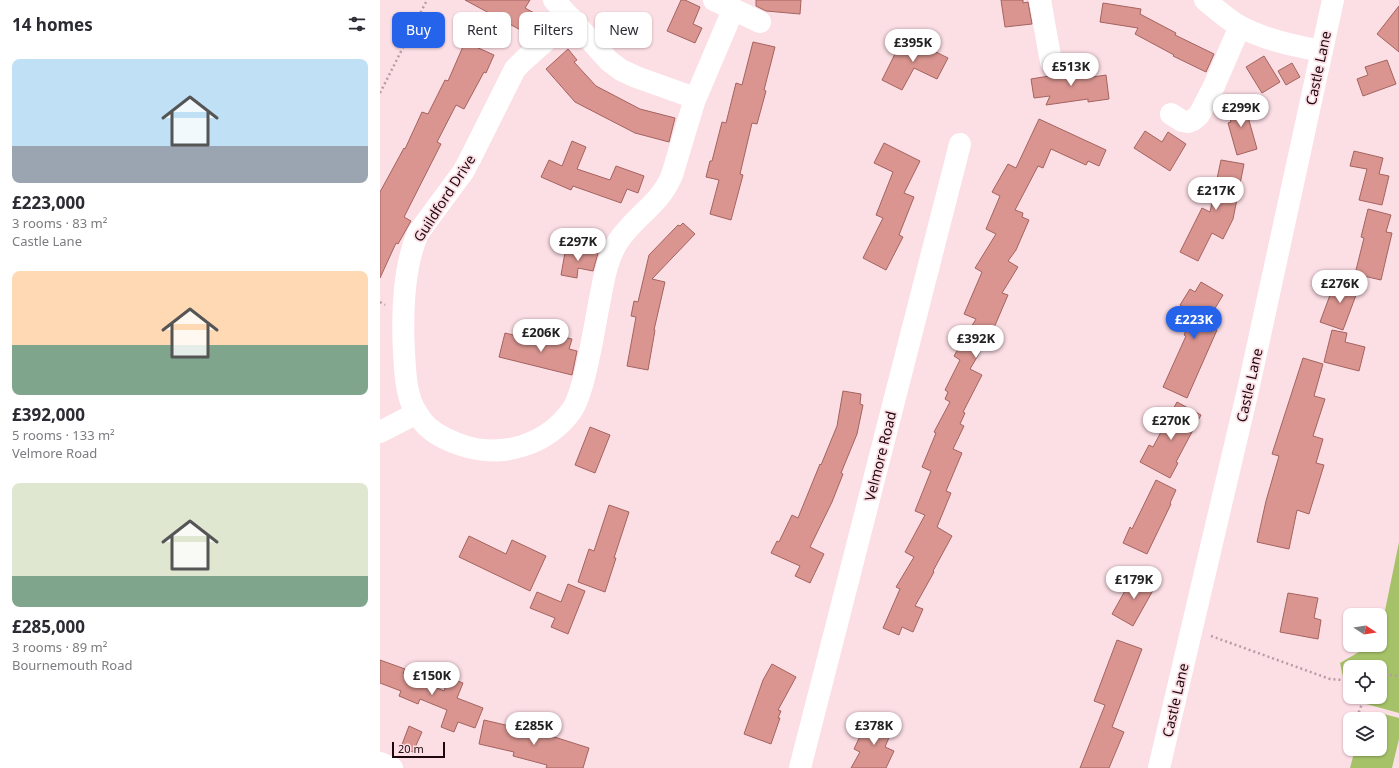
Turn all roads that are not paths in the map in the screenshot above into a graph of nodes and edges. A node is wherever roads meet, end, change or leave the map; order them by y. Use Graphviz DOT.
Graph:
graph roads {
  1 [pos="554,0"];
  2 [pos="714,0"];
  3 [pos="1040,0"];
  4 [pos="1333,0"];
  5 [pos="1208,1"];
  6 [pos="733,10"];
  7 [pos="565,12"];
  8 [pos="760,22"];
  9 [pos="1240,26"];
  10 [pos="587,36"];
  11 [pos="537,48"];
  12 [pos="1322,51"];
  13 [pos="1051,62"];
  14 [pos="695,98"];
  15 [pos="1171,114"];
  16 [pos="960,144"];
  17 [pos="417,413"];
  18 [pos="380,432"];
  19 [pos="380,763"];
  20 [pos="392,768"];
  21 [pos="800,768"];
  22 [pos="1159,768"];
  1 -- 7 [label="street"];
  2 -- 6 [label="street"];
  3 -- 13 [label="street"];
  4 -- 12 [label="street, Castle Lane"];
  5 -- 9 [label="street"];
  6 -- 8 [label="street"];
  6 -- 14 [label="street, Guildford Drive"];
  9 -- 12 [label="street"];
  9 -- 15 [label="street"];
  10 -- 14 [label="street"];
  11 -- 17 [label="street, Guildford Drive"];
  12 -- 22 [label="street, Castle Lane"];
  14 -- 17 [label="street, Guildford Drive"];
  16 -- 21 [label="street, Velmore Road"];
  17 -- 18 [label="street"];
  19 -- 20 [label="street"];
}
